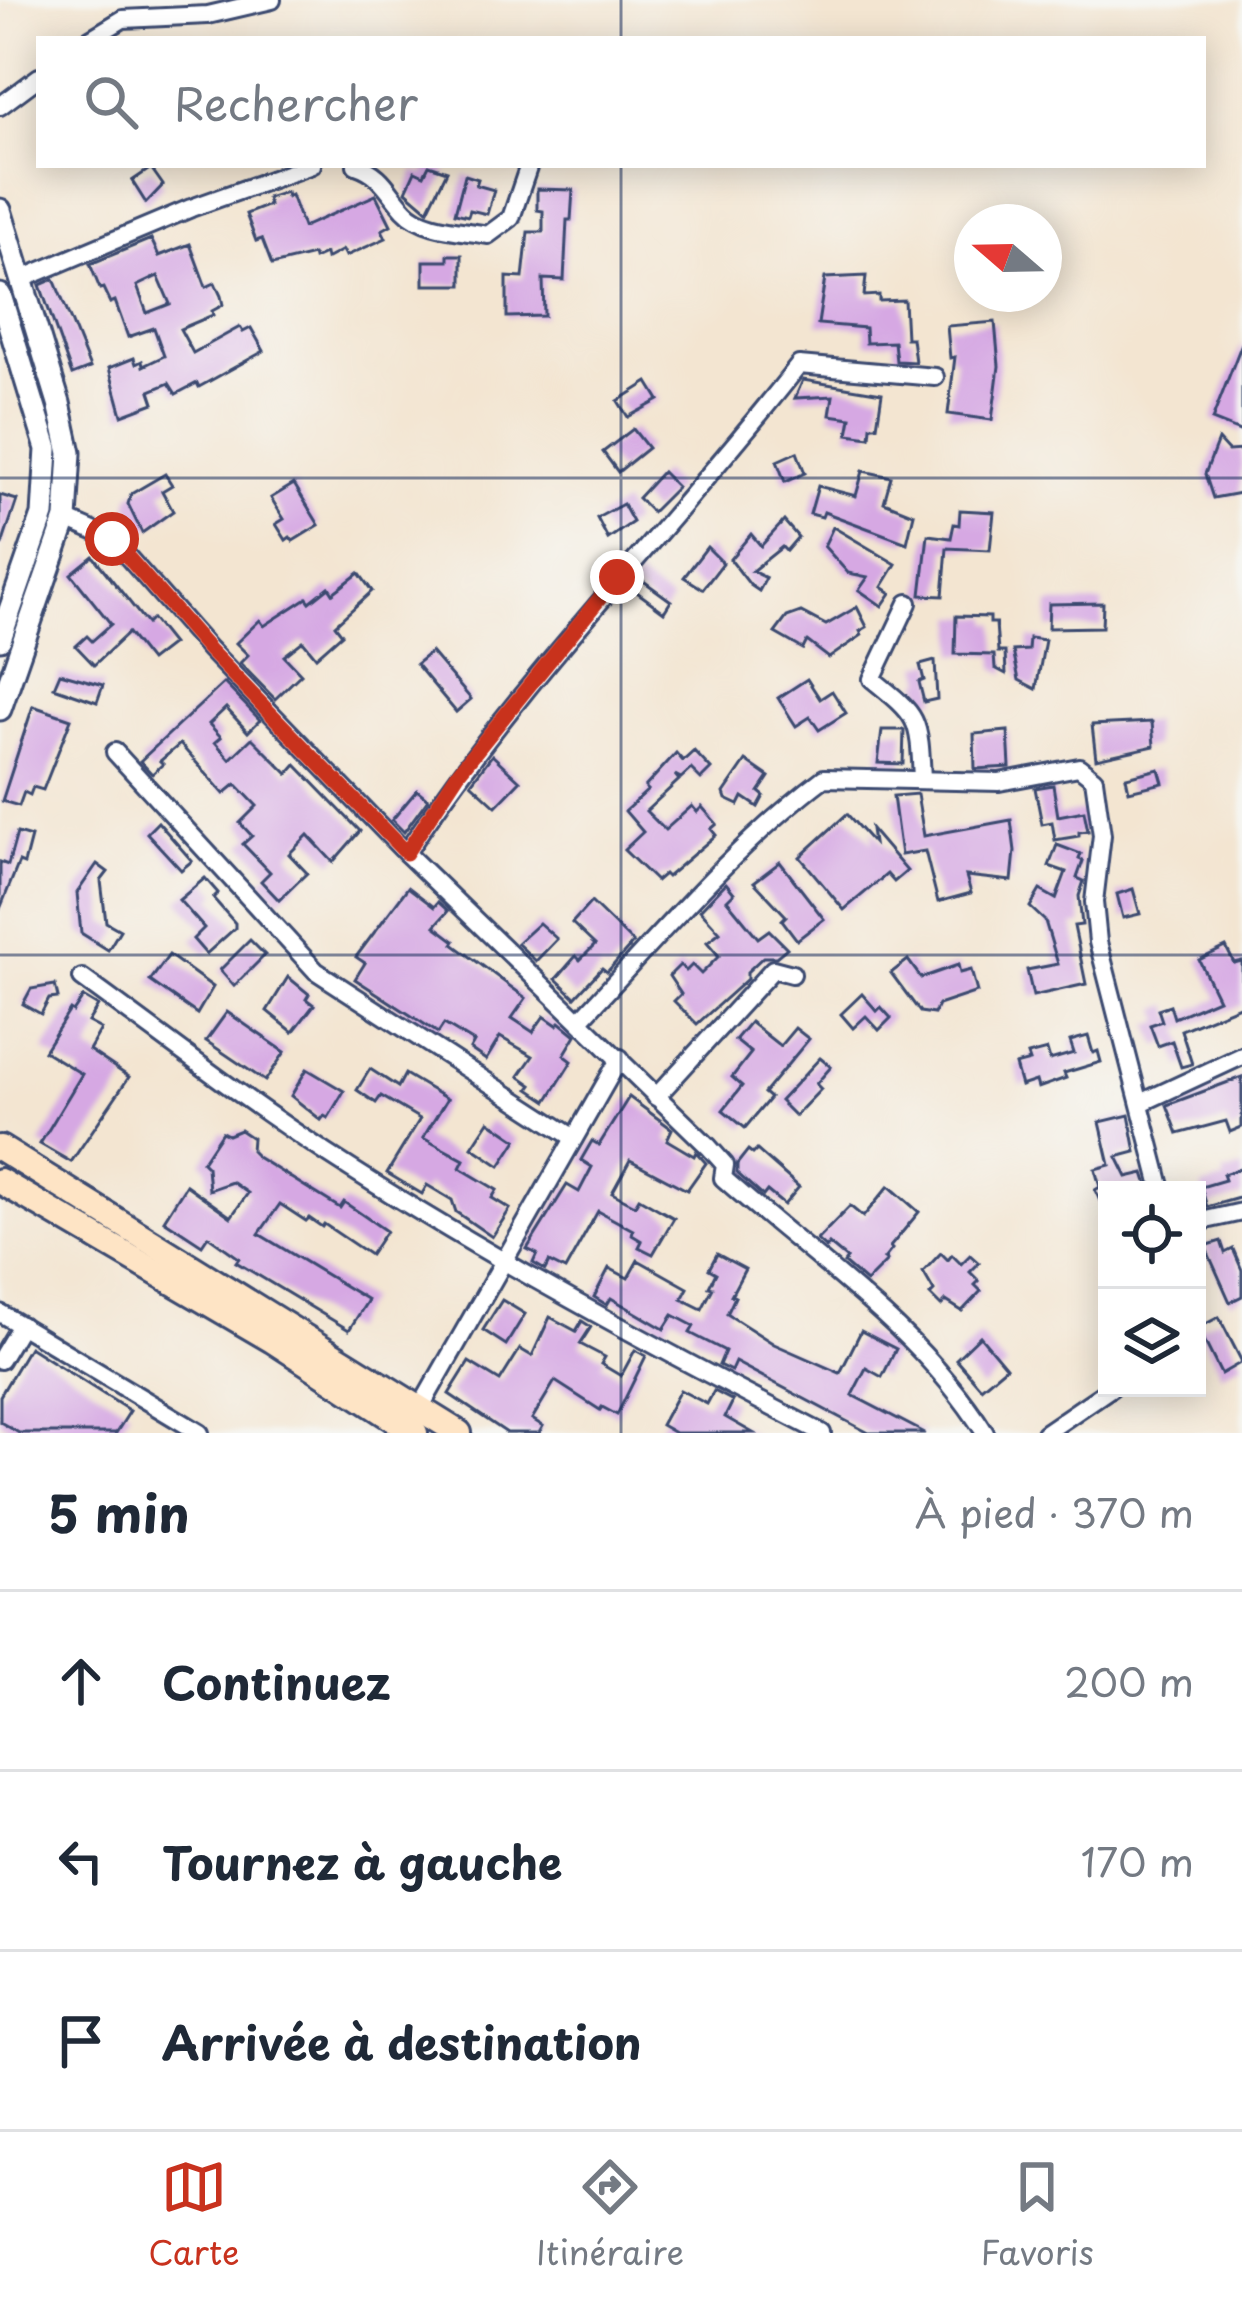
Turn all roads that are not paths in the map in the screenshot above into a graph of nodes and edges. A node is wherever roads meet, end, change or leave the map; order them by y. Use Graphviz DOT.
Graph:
graph roads {
  1 [pos="272,0"];
  2 [pos="95,36"];
  3 [pos="36,79"];
  4 [pos="0,106"];
  5 [pos="304,168"];
  6 [pos="361,168"];
  7 [pos="528,168"];
  8 [pos="0,210"];
  9 [pos="22,279"];
  10 [pos="0,295"];
  11 [pos="935,376"];
  12 [pos="66,519"];
  13 [pos="908,603"];
  14 [pos="0,639"];
  15 [pos="0,709"];
  16 [pos="115,752"];
  17 [pos="922,778"];
  18 [pos="406,853"];
  19 [pos="792,974"];
  20 [pos="82,978"];
  21 [pos="580,1020"];
  22 [pos="1242,1056"];
  23 [pos="620,1058"];
  24 [pos="656,1097"];
  25 [pos="1141,1103"];
  26 [pos="574,1138"];
  27 [pos="0,1148"];
  28 [pos="0,1181"];
  29 [pos="1160,1181"];
  30 [pos="1242,1212"];
  31 [pos="1206,1220"];
  32 [pos="502,1262"];
  33 [pos="0,1312"];
  34 [pos="21,1325"];
  35 [pos="0,1360"];
  36 [pos="1098,1397"];
  37 [pos="417,1422"];
  38 [pos="200,1433"];
  39 [pos="459,1433"];
  40 [pos="822,1433"];
  41 [pos="985,1433"];
  42 [pos="1045,1433"];
  1 -- 2 [label="street"];
  3 -- 4 [label="street"];
  5 -- 9 [label="street"];
  6 -- 7 [label="street"];
  8 -- 9 [label="street"];
  9 -- 12 [label="street"];
  10 -- 14 [label="street"];
  11 -- 18 [label="street"];
  12 -- 15 [label="street"];
  12 -- 18 [label="street"];
  13 -- 17 [label="street"];
  16 -- 26 [label="street"];
  17 -- 21 [label="street"];
  17 -- 25 [label="street"];
  18 -- 21 [label="street"];
  19 -- 24 [label="street"];
  20 -- 32 [label="street"];
  21 -- 23 [label="street"];
  22 -- 25 [label="street"];
  23 -- 24 [label="street"];
  23 -- 26 [label="street"];
  24 -- 41 [label="street"];
  25 -- 29 [label="street"];
  26 -- 32 [label="street"];
  27 -- 37 [label="main road"];
  28 -- 37 [label="main road"];
  30 -- 31 [label="street"];
  32 -- 37 [label="street"];
  32 -- 40 [label="street"];
  33 -- 34 [label="street"];
  34 -- 35 [label="street"];
  34 -- 38 [label="street"];
  36 -- 42 [label="street"];
  37 -- 39 [label="main road"];
}
